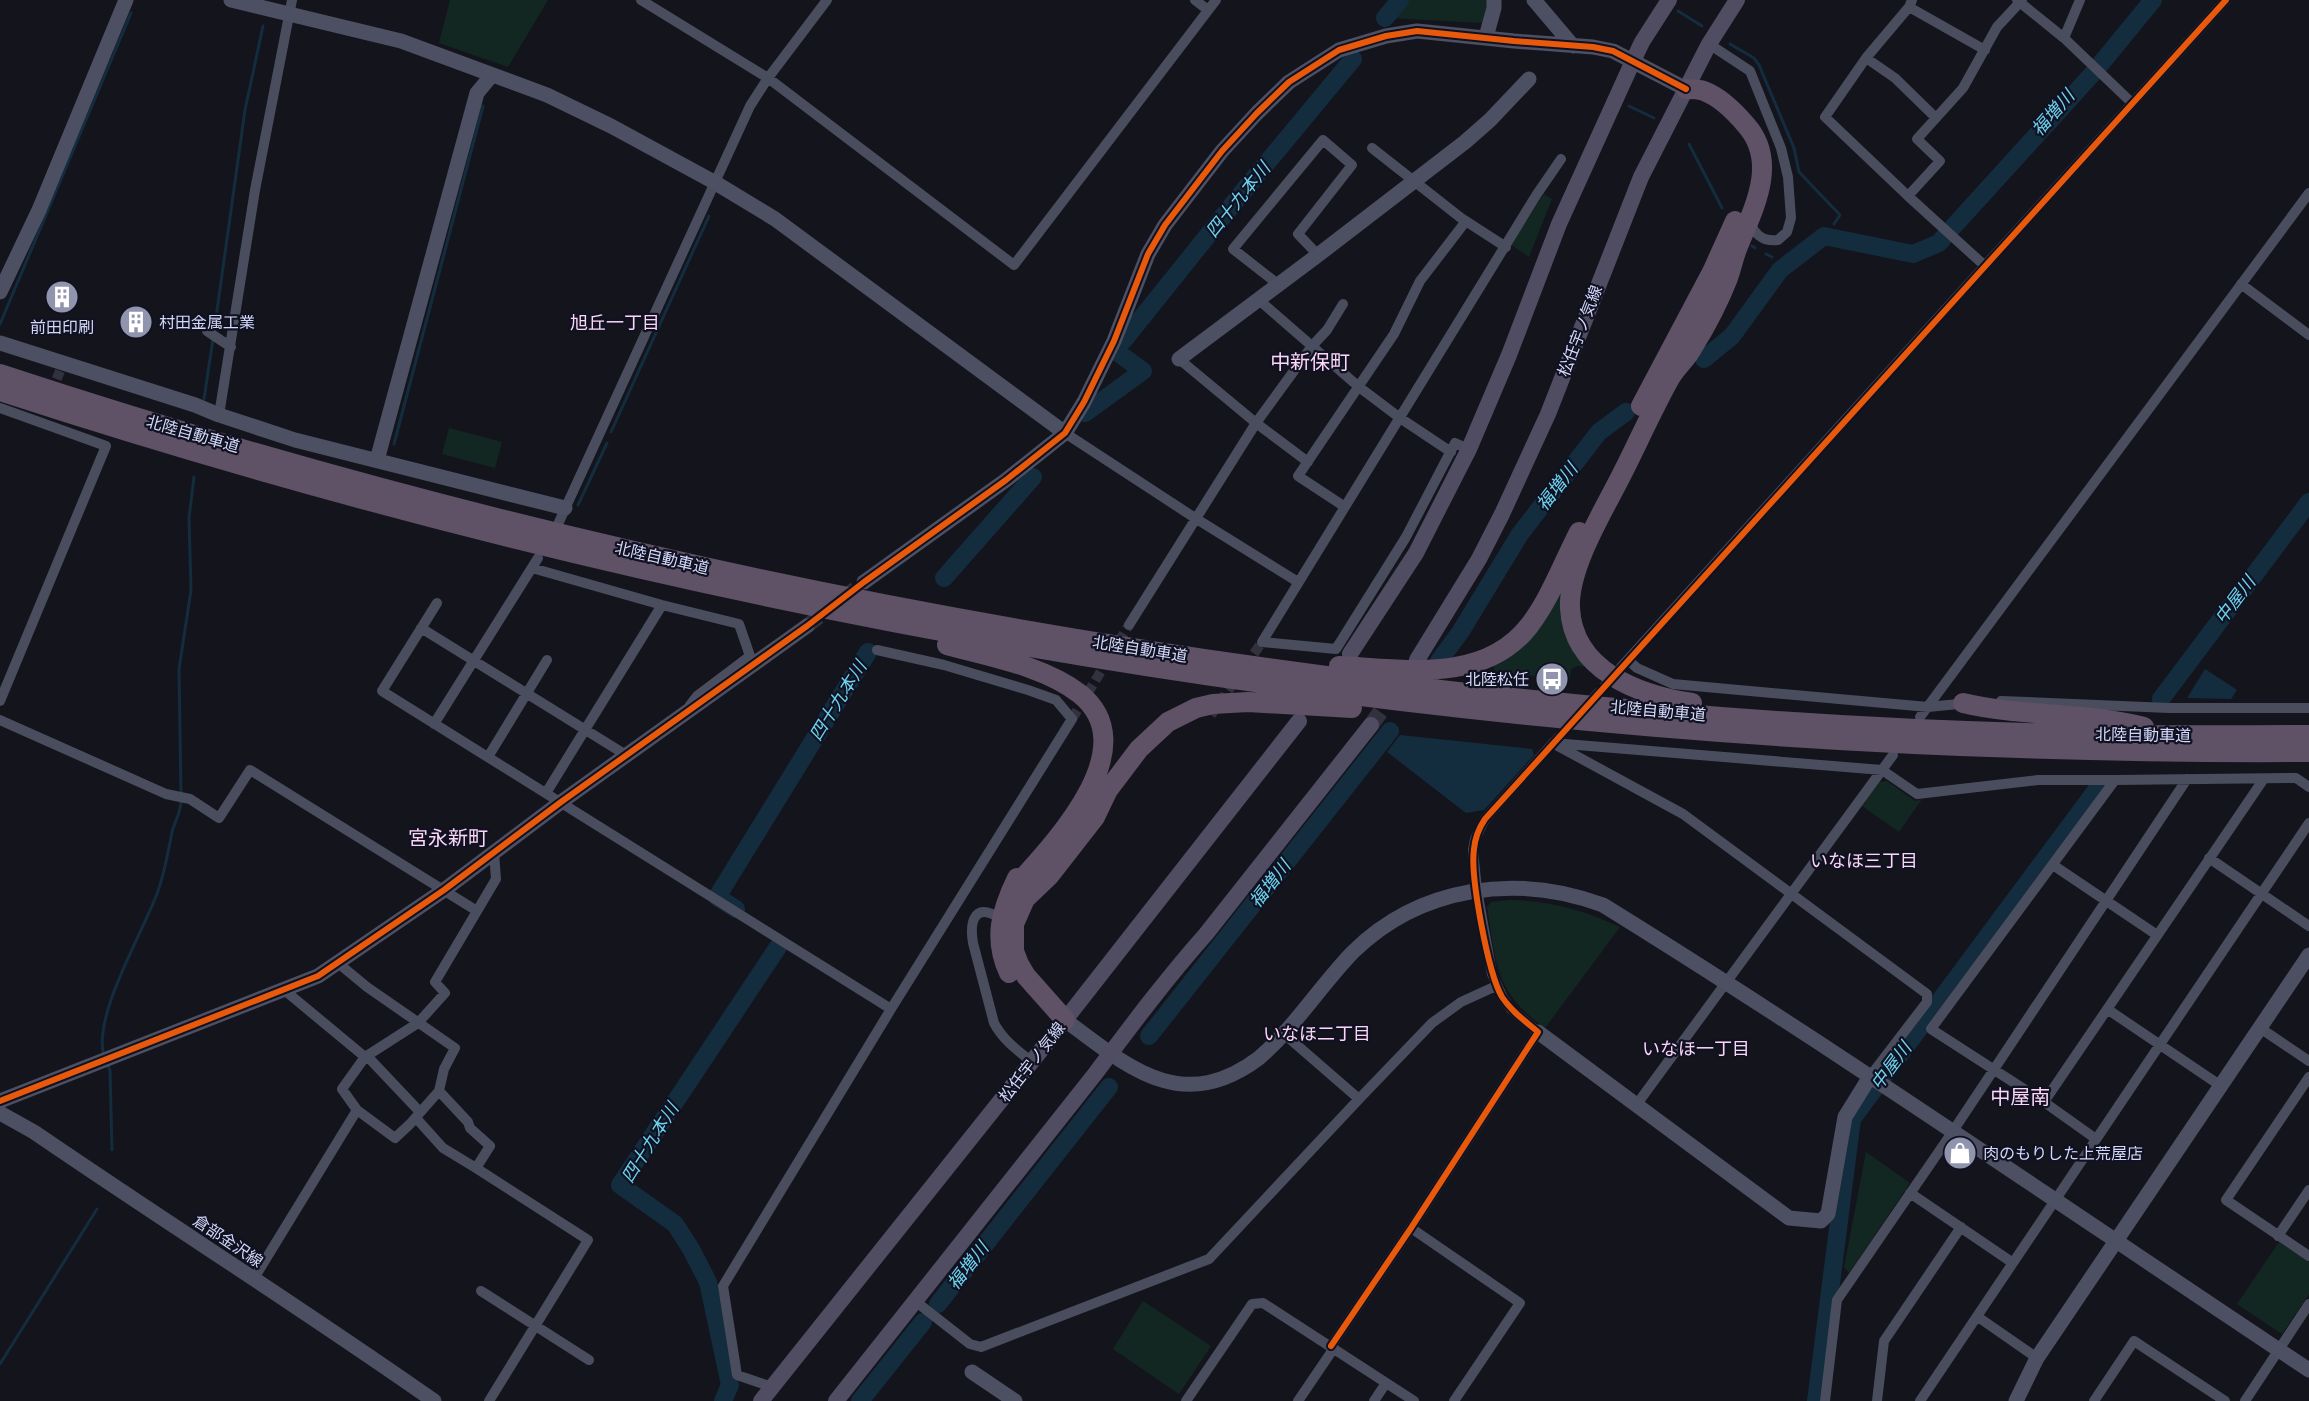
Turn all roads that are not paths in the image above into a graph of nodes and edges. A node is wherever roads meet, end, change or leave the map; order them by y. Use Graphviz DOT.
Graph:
graph roads {
  1 [pos="126,0"];
  2 [pos="231,0"];
  3 [pos="641,0"];
  4 [pos="827,0"];
  5 [pos="1195,0"];
  6 [pos="1216,0"];
  7 [pos="1494,0"];
  8 [pos="1534,0"];
  9 [pos="1669,0"];
  10 [pos="1737,0"];
  11 [pos="2080,0"];
  12 [pos="2226,0"];
  13 [pos="2020,1"];
  14 [pos="1911,3"];
  15 [pos="290,7"];
  16 [pos="1208,10"];
  17 [pos="1486,37"];
  18 [pos="2064,38"];
  19 [pos="1709,44"];
  20 [pos="1573,46"];
  21 [pos="1985,50"];
  22 [pos="1866,58"];
  23 [pos="1633,61"];
  24 [pos="492,75"];
  25 [pos="768,78"];
  26 [pos="1529,79"];
  27 [pos="1686,89"];
  28 [pos="2132,103"];
  29 [pos="1936,118"];
  30 [pos="1372,148"];
  31 [pos="1561,159"];
  32 [pos="714,182"];
  33 [pos="1414,182"];
  34 [pos="2309,193"];
  35 [pos="1908,196"];
  36 [pos="1749,220"];
  37 [pos="1467,221"];
  38 [pos="1731,244"];
  39 [pos="1506,247"];
  40 [pos="1318,255"];
  41 [pos="1985,266"];
  42 [pos="2241,284"];
  43 [pos="1279,285"];
  44 [pos="0,292"];
  45 [pos="1259,300"];
  46 [pos="1343,304"];
  47 [pos="207,331"];
  48 [pos="2309,335"];
  49 [pos="0,343"];
  50 [pos="228,345"];
  51 [pos="1312,346"];
  52 [pos="1179,359"];
  53 [pos="0,374"];
  54 [pos="1664,375"];
  55 [pos="1359,387"];
  56 [pos="0,391"];
  57 [pos="0,408"];
  58 [pos="219,416"];
  59 [pos="1400,418"];
  60 [pos="1256,423"];
  61 [pos="1065,433"];
  62 [pos="1469,449"];
  63 [pos="1451,452"];
  64 [pos="377,460"];
  65 [pos="1308,462"];
  66 [pos="1345,507"];
  67 [pos="565,508"];
  68 [pos="1195,518"];
  69 [pos="559,522"];
  70 [pos="864,582"];
  71 [pos="1298,582"];
  72 [pos="747,594"];
  73 [pos="437,603"];
  74 [pos="662,605"];
  75 [pos="1129,625"];
  76 [pos="807,627"];
  77 [pos="421,628"];
  78 [pos="878,650"];
  79 [pos="1154,652"];
  80 [pos="1350,654"];
  81 [pos="473,660"];
  82 [pos="547,660"];
  83 [pos="1417,660"];
  84 [pos="526,693"];
  85 [pos="0,701"];
  86 [pos="1963,703"];
  87 [pos="1928,707"];
  88 [pos="2309,708"];
  89 [pos="685,713"];
  90 [pos="1511,714"];
  91 [pos="1920,717"];
  92 [pos="0,720"];
  93 [pos="1299,721"];
  94 [pos="434,724"];
  95 [pos="1371,724"];
  96 [pos="585,729"];
  97 [pos="1972,731"];
  98 [pos="2309,735"];
  99 [pos="2179,736"];
  100 [pos="1553,743"];
  101 [pos="2309,752"];
  102 [pos="626,755"];
  103 [pos="1893,755"];
  104 [pos="488,757"];
  105 [pos="1882,770"];
  106 [pos="2187,779"];
  107 [pos="2115,780"];
  108 [pos="2263,780"];
  109 [pos="1101,785"];
  110 [pos="2309,787"];
  111 [pos="546,793"];
  112 [pos="561,802"];
  113 [pos="2309,823"];
  114 [pos="494,852"];
  115 [pos="2209,858"];
  116 [pos="2053,865"];
  117 [pos="444,890"];
  118 [pos="1477,890"];
  119 [pos="1791,893"];
  120 [pos="2261,893"];
  121 [pos="1018,895"];
  122 [pos="2106,901"];
  123 [pos="477,911"];
  124 [pos="1001,919"];
  125 [pos="2309,926"];
  126 [pos="2157,935"];
  127 [pos="2309,955"];
  128 [pos="338,963"];
  129 [pos="1726,981"];
  130 [pos="1496,986"];
  131 [pos="284,989"];
  132 [pos="891,1009"];
  133 [pos="2107,1009"];
  134 [pos="1065,1020"];
  135 [pos="417,1023"];
  136 [pos="2259,1028"];
  137 [pos="1538,1032"];
  138 [pos="1283,1033"];
  139 [pos="2160,1045"];
  140 [pos="1110,1053"];
  141 [pos="366,1056"];
  142 [pos="2309,1061"];
  143 [pos="1032,1062"];
  144 [pos="1992,1069"];
  145 [pos="1873,1077"];
  146 [pos="2309,1077"];
  147 [pos="2221,1086"];
  148 [pos="438,1091"];
  149 [pos="1359,1099"];
  150 [pos="0,1101"];
  151 [pos="2044,1102"];
  152 [pos="1637,1104"];
  153 [pos="357,1110"];
  154 [pos="0,1113"];
  155 [pos="418,1115"];
  156 [pos="1953,1131"];
  157 [pos="2096,1139"];
  158 [pos="476,1168"];
  159 [pos="2309,1190"];
  160 [pos="1910,1193"];
  161 [pos="2054,1201"];
  162 [pos="1960,1227"];
  163 [pos="1411,1228"];
  164 [pos="2278,1236"];
  165 [pos="2116,1242"];
  166 [pos="2309,1256"];
  167 [pos="2013,1263"];
  168 [pos="253,1280"];
  169 [pos="481,1291"];
  170 [pos="915,1301"];
  171 [pos="2309,1304"];
  172 [pos="1978,1317"];
  173 [pos="535,1325"];
  174 [pos="1332,1347"];
  175 [pos="2279,1350"];
  176 [pos="2037,1358"];
  177 [pos="590,1360"];
  178 [pos="2309,1370"];
  179 [pos="972,1372"];
  180 [pos="1386,1383"];
  181 [pos="772,1387"];
  182 [pos="2098,1400"];
  183 [pos="434,1401"];
  184 [pos="489,1401"];
  185 [pos="761,1401"];
  186 [pos="836,1401"];
  187 [pos="1016,1401"];
  188 [pos="1186,1401"];
  189 [pos="1298,1401"];
  190 [pos="1374,1401"];
  191 [pos="1414,1401"];
  192 [pos="1454,1401"];
  193 [pos="1826,1401"];
  194 [pos="1877,1401"];
  195 [pos="1920,1401"];
  196 [pos="2016,1401"];
  197 [pos="2225,1401"];
  198 [pos="2245,1401"];
  1 -- 44 [label="street"];
  2 -- 15 [label="street"];
  3 -- 25 [label="street"];
  4 -- 25 [label="street"];
  5 -- 16 [label="street"];
  6 -- 16 [label="street"];
  7 -- 17 [label="street"];
  8 -- 20 [label="street"];
  9 -- 23 [label="main road"];
  10 -- 19 [label="main road, 松任宇ノ気線"];
  11 -- 18 [label="street"];
  12 -- 28 [label="street"];
  13 -- 18 [label="street"];
  13 -- 21 [label="street"];
  14 -- 21 [label="street"];
  14 -- 22 [label="street"];
  15 -- 24 [label="street"];
  15 -- 50 [label="street"];
  16 -- 25 [label="street"];
  17 -- 20 [label="street"];
  17 -- 61 [label="street"];
  18 -- 28 [label="street"];
  19 -- 27 [label="main road, 松任宇ノ気線"];
  19 -- 36 [label="street"];
  20 -- 23 [label="street"];
  21 -- 29 [label="street"];
  22 -- 29 [label="street"];
  22 -- 35 [label="street"];
  23 -- 27 [label="street"];
  23 -- 62 [label="main road"];
  24 -- 32 [label="street"];
  24 -- 64 [label="street"];
  25 -- 32 [label="street"];
  26 -- 33 [label="street"];
  27 -- 36 [label="highway"];
  27 -- 38 [label="highway"];
  27 -- 83 [label="main road, 松任宇ノ気線"];
  28 -- 41 [label="street"];
  29 -- 35 [label="street"];
  30 -- 33 [label="street"];
  31 -- 39 [label="street"];
  32 -- 61 [label="street"];
  32 -- 67 [label="street"];
  33 -- 37 [label="street"];
  33 -- 40 [label="street"];
  34 -- 42 [label="street"];
  35 -- 41 [label="street"];
  36 -- 38 [label="highway"];
  37 -- 39 [label="street"];
  37 -- 55 [label="street"];
  38 -- 54 [label="highway"];
  39 -- 59 [label="street"];
  40 -- 43 [label="street"];
  40 -- 43 [label="street"];
  41 -- 87 [label="street"];
  42 -- 48 [label="street"];
  42 -- 87 [label="street"];
  43 -- 45 [label="street"];
  45 -- 51 [label="street"];
  45 -- 52 [label="street"];
  46 -- 51 [label="street"];
  47 -- 50 [label="street"];
  49 -- 58 [label="street"];
  50 -- 58 [label="street"];
  51 -- 55 [label="street"];
  51 -- 60 [label="street"];
  52 -- 60 [label="street"];
  53 -- 79 [label="highway, 北陸自動車道"];
  54 -- 79 [label="highway"];
  54 -- 97 [label="highway"];
  55 -- 59 [label="street"];
  55 -- 65 [label="street"];
  56 -- 72 [label="highway, 北陸自動車道"];
  57 -- 85 [label="street"];
  58 -- 64 [label="street"];
  59 -- 63 [label="street"];
  59 -- 66 [label="street"];
  60 -- 65 [label="street"];
  60 -- 68 [label="street"];
  61 -- 68 [label="street"];
  61 -- 70 [label="street"];
  62 -- 63 [label="street"];
  62 -- 80 [label="main road"];
  63 -- 71 [label="street"];
  64 -- 67 [label="street"];
  65 -- 66 [label="street"];
  66 -- 71 [label="street"];
  67 -- 69 [label="street"];
  68 -- 71 [label="street"];
  68 -- 75 [label="street"];
  72 -- 90 [label="highway, 北陸自動車道"];
  72 -- 109 [label="highway"];
  73 -- 77 [label="street"];
  74 -- 81 [label="street"];
  74 -- 89 [label="street"];
  74 -- 96 [label="street"];
  76 -- 89 [label="street"];
  77 -- 81 [label="street"];
  77 -- 94 [label="street"];
  78 -- 132 [label="street"];
  79 -- 97 [label="highway, 北陸自動車道"];
  81 -- 84 [label="street"];
  81 -- 94 [label="street"];
  82 -- 84 [label="street"];
  84 -- 96 [label="street"];
  84 -- 104 [label="street"];
  86 -- 87 [label="street"];
  86 -- 88 [label="street"];
  86 -- 99 [label="highway"];
  87 -- 91 [label="street"];
  89 -- 102 [label="street"];
  90 -- 101 [label="highway, 北陸自動車道"];
  90 -- 109 [label="highway"];
  92 -- 117 [label="street"];
  93 -- 134 [label="main road, 松任宇ノ気線"];
  94 -- 104 [label="street"];
  95 -- 140 [label="main road"];
  96 -- 102 [label="street"];
  96 -- 111 [label="street"];
  97 -- 99 [label="highway, 北陸自動車道"];
  98 -- 99 [label="highway, 北陸自動車道"];
  100 -- 105 [label="street"];
  100 -- 118 [label="street"];
  100 -- 119 [label="street"];
  102 -- 112 [label="street"];
  103 -- 105 [label="street"];
  104 -- 111 [label="street"];
  105 -- 107 [label="street"];
  105 -- 119 [label="street"];
  106 -- 107 [label="street"];
  106 -- 108 [label="street"];
  106 -- 122 [label="street"];
  107 -- 116 [label="street"];
  108 -- 110 [label="street"];
  108 -- 115 [label="street"];
  109 -- 121 [label="highway"];
  109 -- 121 [label="highway"];
  111 -- 112 [label="street"];
  112 -- 114 [label="street"];
  112 -- 132 [label="street"];
  113 -- 120 [label="street"];
  114 -- 117 [label="street"];
  114 -- 123 [label="street"];
  115 -- 120 [label="street"];
  115 -- 126 [label="street"];
  116 -- 122 [label="street"];
  116 -- 144 [label="street"];
  117 -- 123 [label="street"];
  117 -- 128 [label="street"];
  118 -- 129 [label="street"];
  118 -- 130 [label="street"];
  118 -- 138 [label="street"];
  119 -- 129 [label="street"];
  119 -- 145 [label="street"];
  120 -- 125 [label="street"];
  120 -- 139 [label="street"];
  121 -- 124 [label="highway"];
  121 -- 134 [label="highway"];
  122 -- 126 [label="street"];
  122 -- 144 [label="street"];
  123 -- 135 [label="street"];
  124 -- 134 [label="highway"];
  124 -- 143 [label="street"];
  126 -- 133 [label="street"];
  127 -- 136 [label="street"];
  128 -- 131 [label="street"];
  128 -- 135 [label="street"];
  129 -- 145 [label="street"];
  129 -- 152 [label="street"];
  130 -- 137 [label="street"];
  130 -- 149 [label="street"];
  131 -- 141 [label="street"];
  131 -- 150 [label="street"];
  132 -- 181 [label="street"];
  133 -- 139 [label="street"];
  133 -- 151 [label="street"];
  134 -- 140 [label="street"];
  134 -- 143 [label="main road, 松任宇ノ気線"];
  135 -- 141 [label="street"];
  135 -- 148 [label="street"];
  136 -- 142 [label="street"];
  136 -- 147 [label="street"];
  137 -- 152 [label="street"];
  137 -- 163 [label="street"];
  138 -- 140 [label="street"];
  138 -- 149 [label="street"];
  139 -- 147 [label="street"];
  139 -- 157 [label="street"];
  140 -- 170 [label="main road"];
  141 -- 153 [label="street"];
  141 -- 155 [label="street"];
  143 -- 181 [label="main road, 松任宇ノ気線"];
  144 -- 151 [label="street"];
  144 -- 156 [label="street"];
  145 -- 152 [label="street"];
  145 -- 156 [label="street"];
  146 -- 164 [label="street"];
  147 -- 165 [label="street"];
  148 -- 155 [label="street"];
  148 -- 158 [label="street"];
  149 -- 170 [label="street"];
  151 -- 157 [label="street"];
  153 -- 155 [label="street"];
  153 -- 168 [label="street"];
  154 -- 168 [label="street, 倉部金沢線"];
  155 -- 158 [label="street"];
  156 -- 160 [label="street"];
  156 -- 161 [label="street"];
  157 -- 161 [label="street"];
  158 -- 173 [label="street"];
  159 -- 164 [label="street"];
  160 -- 162 [label="street"];
  160 -- 193 [label="street"];
  161 -- 165 [label="street"];
  161 -- 167 [label="street"];
  162 -- 167 [label="street"];
  162 -- 194 [label="street"];
  163 -- 174 [label="street"];
  163 -- 192 [label="street"];
  164 -- 166 [label="street"];
  165 -- 175 [label="street"];
  165 -- 176 [label="street"];
  167 -- 172 [label="street"];
  168 -- 183 [label="street, 倉部金沢線"];
  169 -- 173 [label="street"];
  170 -- 186 [label="main road"];
  171 -- 175 [label="street"];
  172 -- 176 [label="street"];
  172 -- 195 [label="street"];
  173 -- 177 [label="street"];
  173 -- 184 [label="street"];
  174 -- 180 [label="street"];
  174 -- 188 [label="street"];
  174 -- 189 [label="street"];
  175 -- 178 [label="street"];
  175 -- 198 [label="street"];
  176 -- 196 [label="street"];
  179 -- 187 [label="street"];
  180 -- 190 [label="street"];
  180 -- 191 [label="street"];
  181 -- 185 [label="main road, 松任宇ノ気線"];
  182 -- 197 [label="street"];
}
